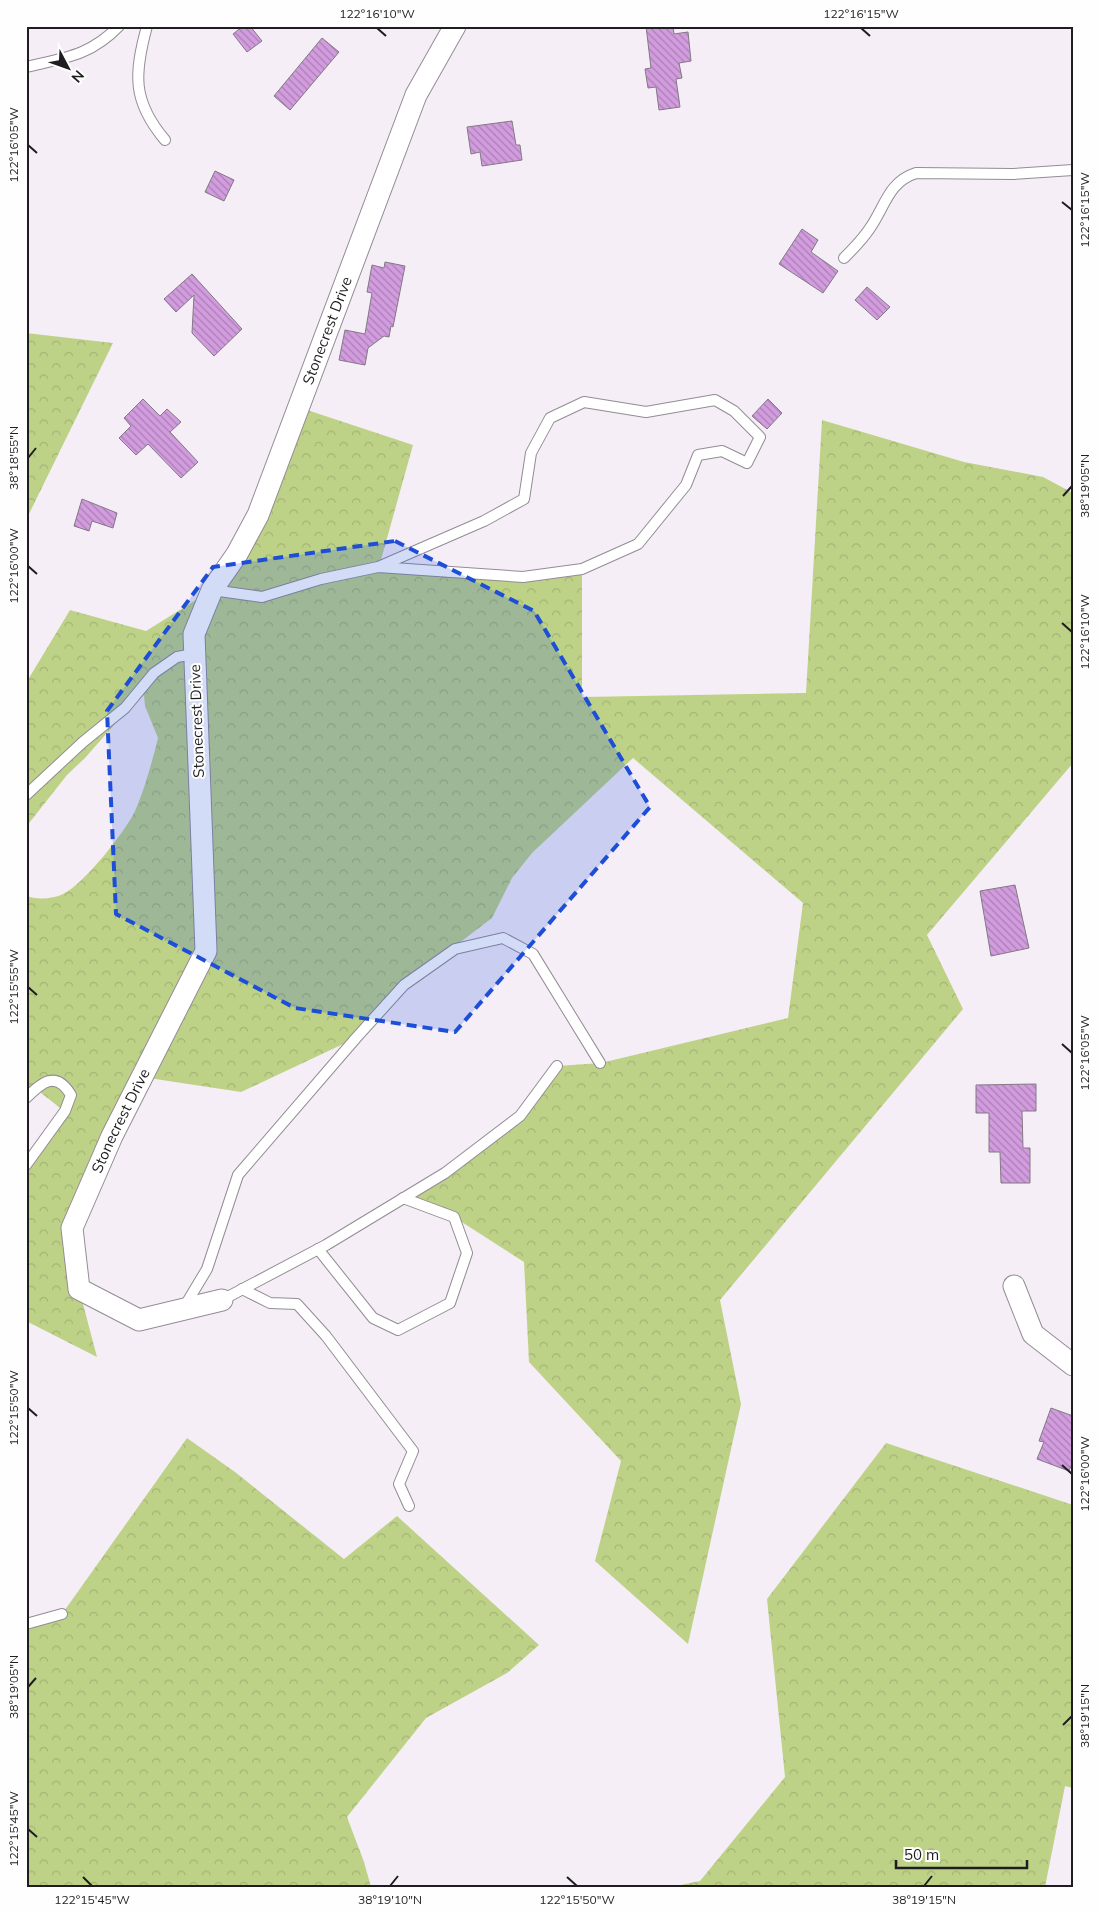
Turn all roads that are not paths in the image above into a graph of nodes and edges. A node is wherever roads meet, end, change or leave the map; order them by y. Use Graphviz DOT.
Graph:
graph roads {
  1 [pos="119,26"];
  2 [pos="147,26"];
  3 [pos="455,26"];
  4 [pos="26,68"];
  5 [pos="165,140"];
  6 [pos="1073,170"];
  7 [pos="844,258"];
  8 [pos="378,567"];
  9 [pos="212,590"];
  10 [pos="194,654"];
  11 [pos="26,795"];
  12 [pos="600,1063"];
  13 [pos="557,1066"];
  14 [pos="26,1098"];
  15 [pos="26,1165"];
  16 [pos="403,1198"];
  17 [pos="318,1249"];
  18 [pos="1014,1286"];
  19 [pos="242,1289"];
  20 [pos="222,1300"];
  21 [pos="182,1309"];
  22 [pos="1073,1365"];
  23 [pos="409,1506"];
  24 [pos="62,1614"];
  25 [pos="26,1624"];
  1 -- 4 [label="lane"];
  2 -- 5 [label="lane"];
  3 -- 9 [label="street, Stonecrest Drive"];
  6 -- 7 [label="lane"];
  8 -- 8 [label="lane"];
  8 -- 9 [label="lane"];
  9 -- 10 [label="street, Stonecrest Drive"];
  10 -- 11 [label="lane"];
  10 -- 21 [label="street, Stonecrest Drive"];
  12 -- 21 [label="lane"];
  13 -- 16 [label="lane"];
  14 -- 15 [label="lane"];
  16 -- 17 [label="lane"];
  16 -- 17 [label="lane"];
  17 -- 19 [label="lane"];
  18 -- 22 [label="street"];
  19 -- 20 [label="lane"];
  19 -- 23 [label="lane"];
  20 -- 21 [label="street, Stonecrest Drive"];
  24 -- 25 [label="lane"];
}
